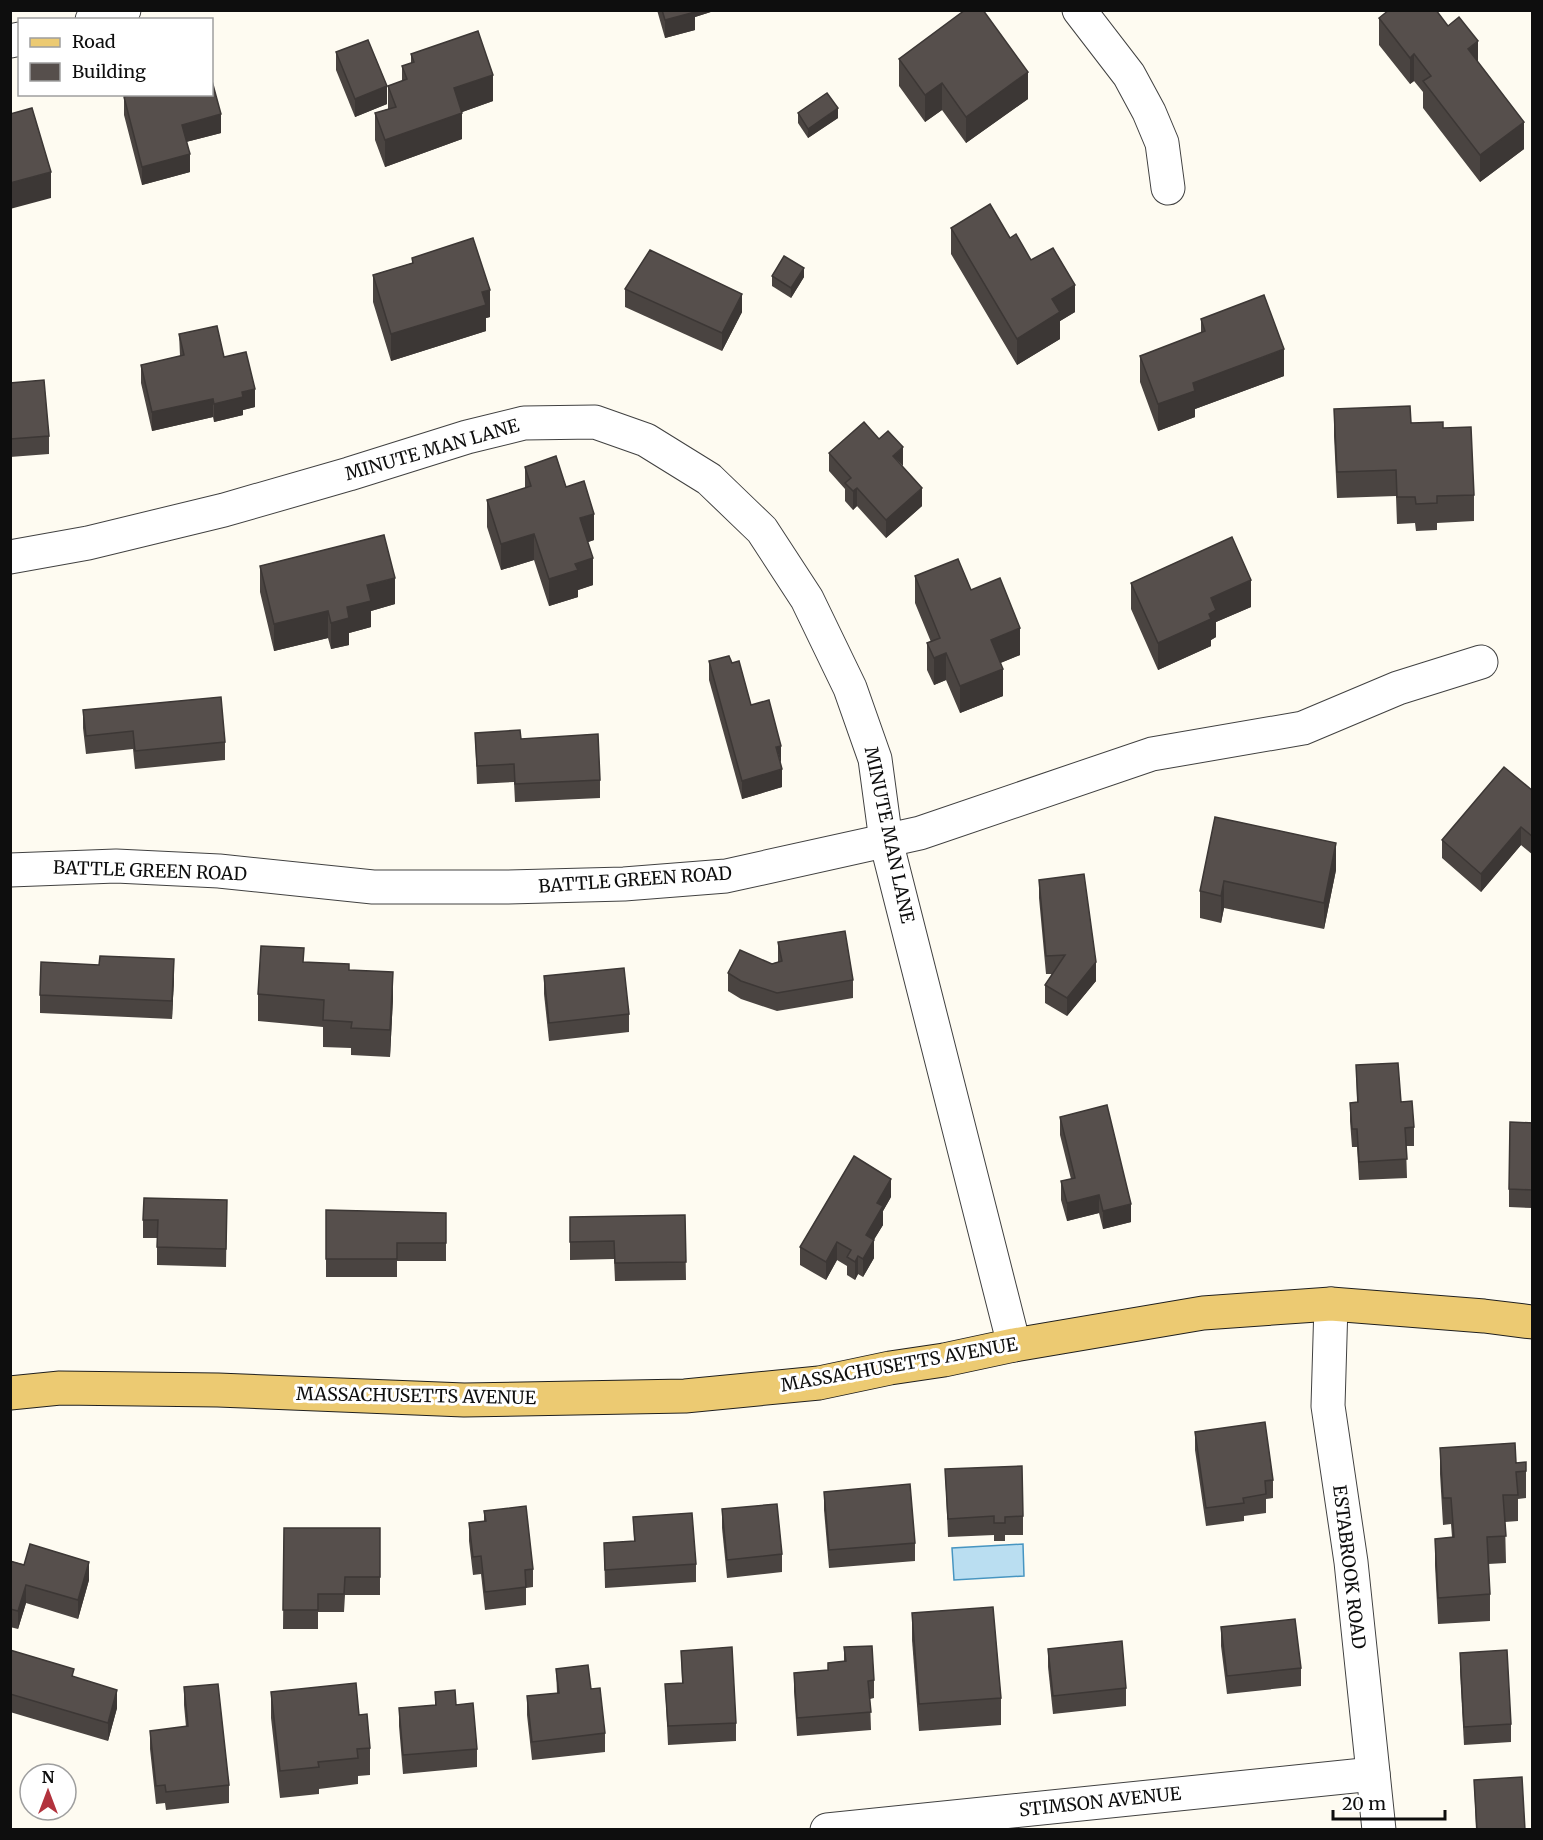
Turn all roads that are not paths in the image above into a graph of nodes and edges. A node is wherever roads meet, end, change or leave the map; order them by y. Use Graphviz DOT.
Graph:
graph roads {
  1 [pos="124,10"];
  2 [pos="1079,10"];
  3 [pos="98,18"];
  4 [pos="1168,188"];
  5 [pos="10,557"];
  6 [pos="1481,662"];
  7 [pos="886,841"];
  8 [pos="10,870"];
  9 [pos="1331,1304"];
  10 [pos="1533,1322"];
  11 [pos="1014,1345"];
  12 [pos="10,1393"];
  13 [pos="1373,1773"];
  14 [pos="827,1830"];
  15 [pos="1379,1830"];
  1 -- 3 [label="street"];
  2 -- 4 [label="street"];
  5 -- 7 [label="street, MINUTE MAN LANE"];
  6 -- 7 [label="street, BATTLE GREEN ROAD"];
  7 -- 8 [label="street, BATTLE GREEN ROAD"];
  7 -- 11 [label="street, MINUTE MAN LANE"];
  9 -- 10 [label="main road, MASSACHUSETTS AVENUE"];
  9 -- 11 [label="main road, MASSACHUSETTS AVENUE"];
  9 -- 13 [label="street, ESTABROOK ROAD"];
  11 -- 12 [label="main road, MASSACHUSETTS AVENUE"];
  13 -- 14 [label="street, STIMSON AVENUE"];
  13 -- 15 [label="street, ESTABROOK ROAD"];
}
